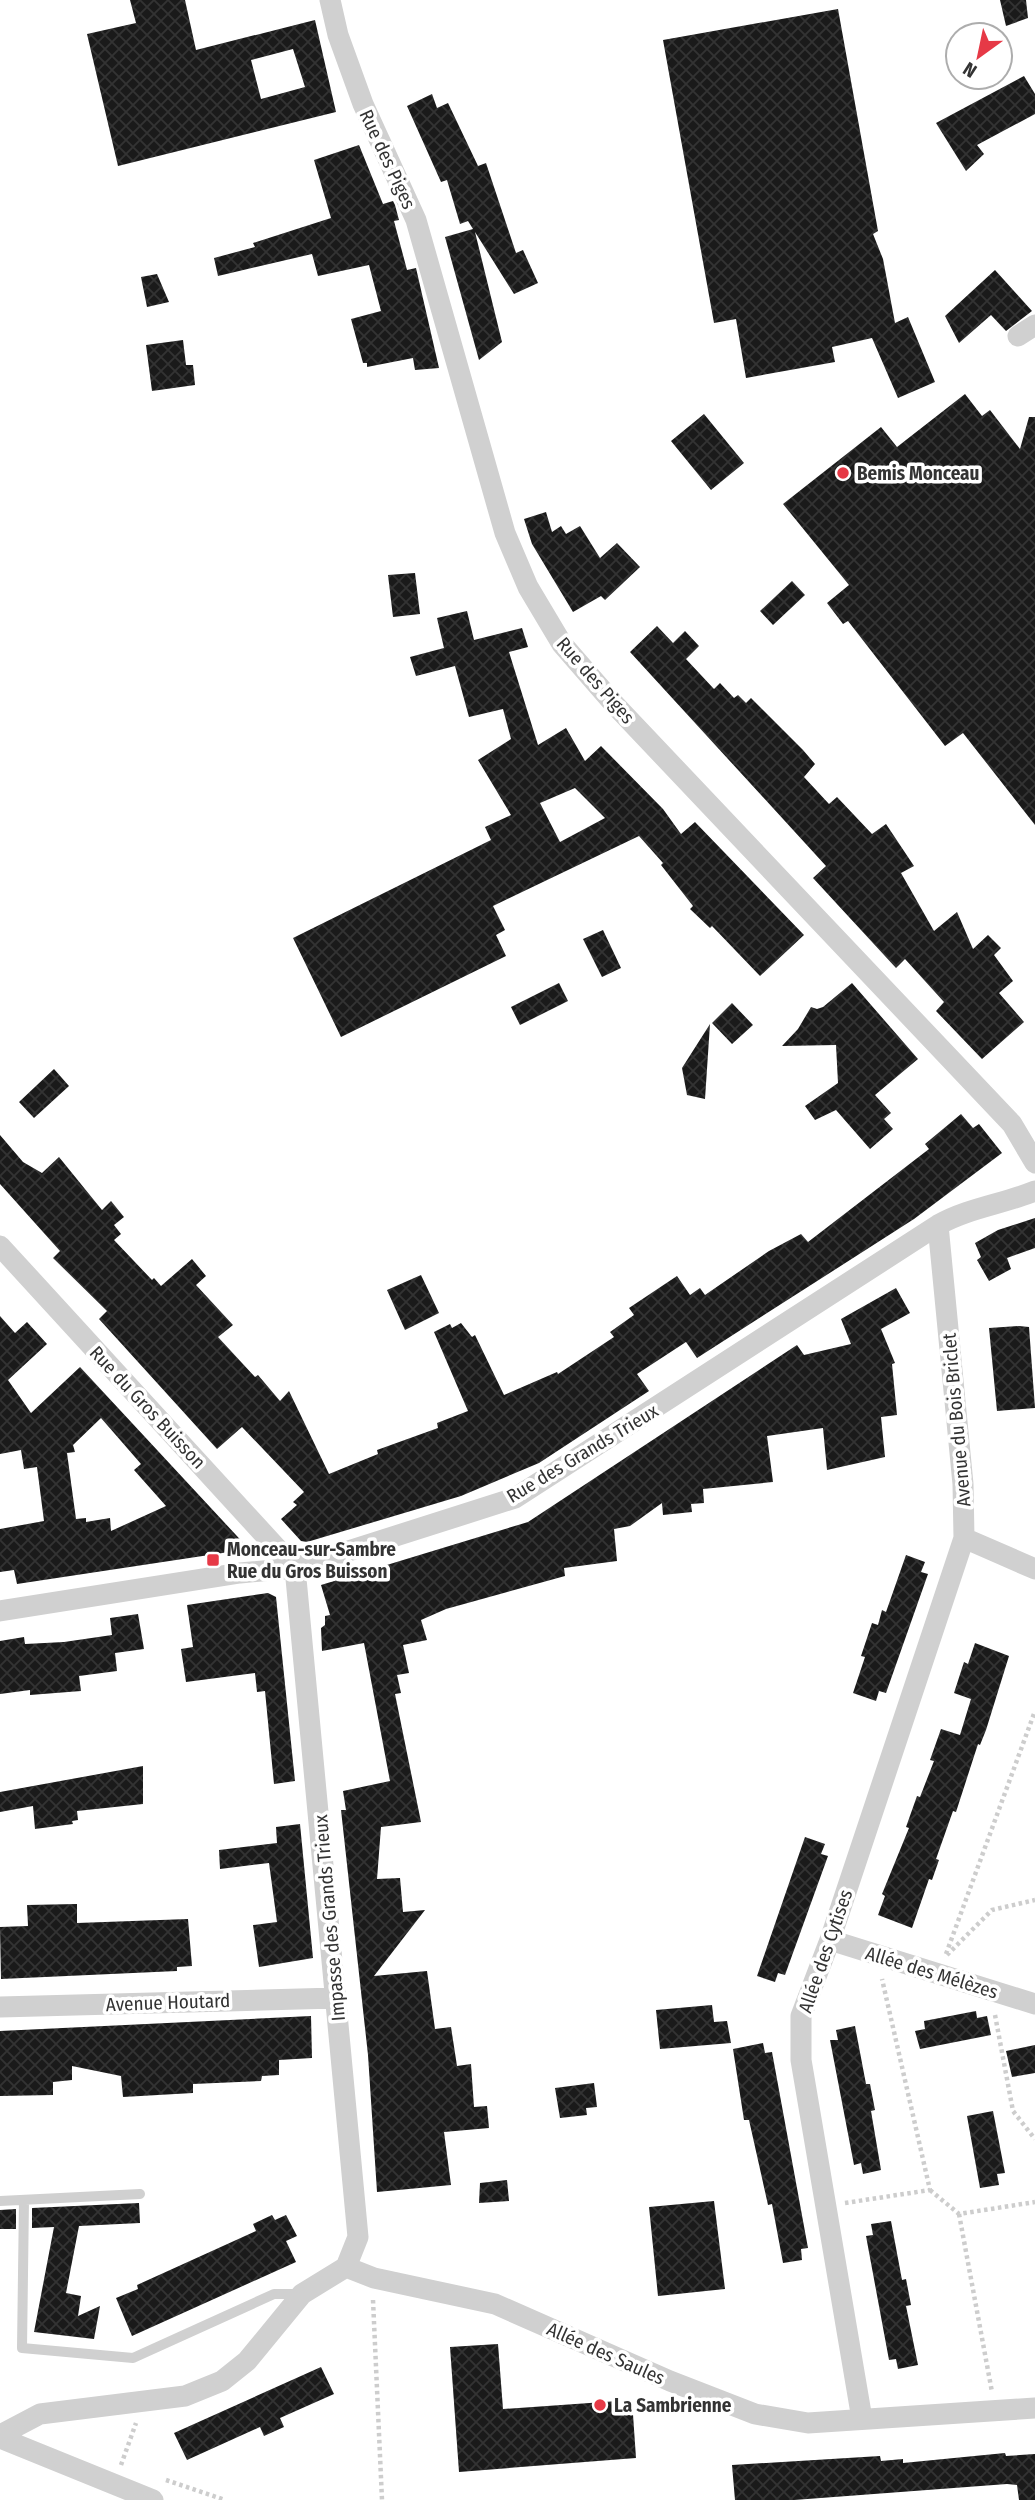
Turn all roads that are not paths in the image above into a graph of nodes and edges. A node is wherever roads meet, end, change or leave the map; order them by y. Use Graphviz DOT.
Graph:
graph roads {
  1 [pos="330,0"];
  2 [pos="1035,1163"];
  3 [pos="1035,1191"];
  4 [pos="938,1225"];
  5 [pos="0,1246"];
  6 [pos="964,1538"];
  7 [pos="295,1567"];
  8 [pos="1035,1569"];
  9 [pos="0,1611"];
  10 [pos="830,1940"];
  11 [pos="336,1998"];
  12 [pos="1035,2004"];
  13 [pos="0,2007"];
  14 [pos="140,2194"];
  15 [pos="23,2200"];
  16 [pos="0,2201"];
  17 [pos="346,2267"];
  18 [pos="302,2294"];
  19 [pos="1035,2408"];
  20 [pos="862,2419"];
  21 [pos="0,2437"];
  22 [pos="153,2500"];
  1 -- 2 [label="street, Rue des Piges"];
  3 -- 4 [label="street, Rue des Grands Trieux"];
  4 -- 6 [label="street, Avenue du Bois Briclet"];
  4 -- 7 [label="street, Rue des Grands Trieux"];
  5 -- 7 [label="street, Rue du Gros Buisson"];
  6 -- 8 [label="street"];
  6 -- 10 [label="street, Allée des Cytises"];
  7 -- 9 [label="street, Rue des Grands Trieux"];
  7 -- 11 [label="street, Impasse des Grands Trieux"];
  10 -- 12 [label="street, Allée des Mélèzes"];
  10 -- 20 [label="street, Allée des Cytises"];
  11 -- 13 [label="street, Avenue Houtard"];
  11 -- 17 [label="street, Impasse des Grands Trieux"];
  14 -- 15 [label="lane"];
  15 -- 16 [label="lane"];
  15 -- 18 [label="lane"];
  17 -- 18 [label="street"];
  17 -- 20 [label="street, Allée des Saules"];
  18 -- 21 [label="street"];
  19 -- 20 [label="street, Allée des Saules"];
  21 -- 22 [label="street"];
}
